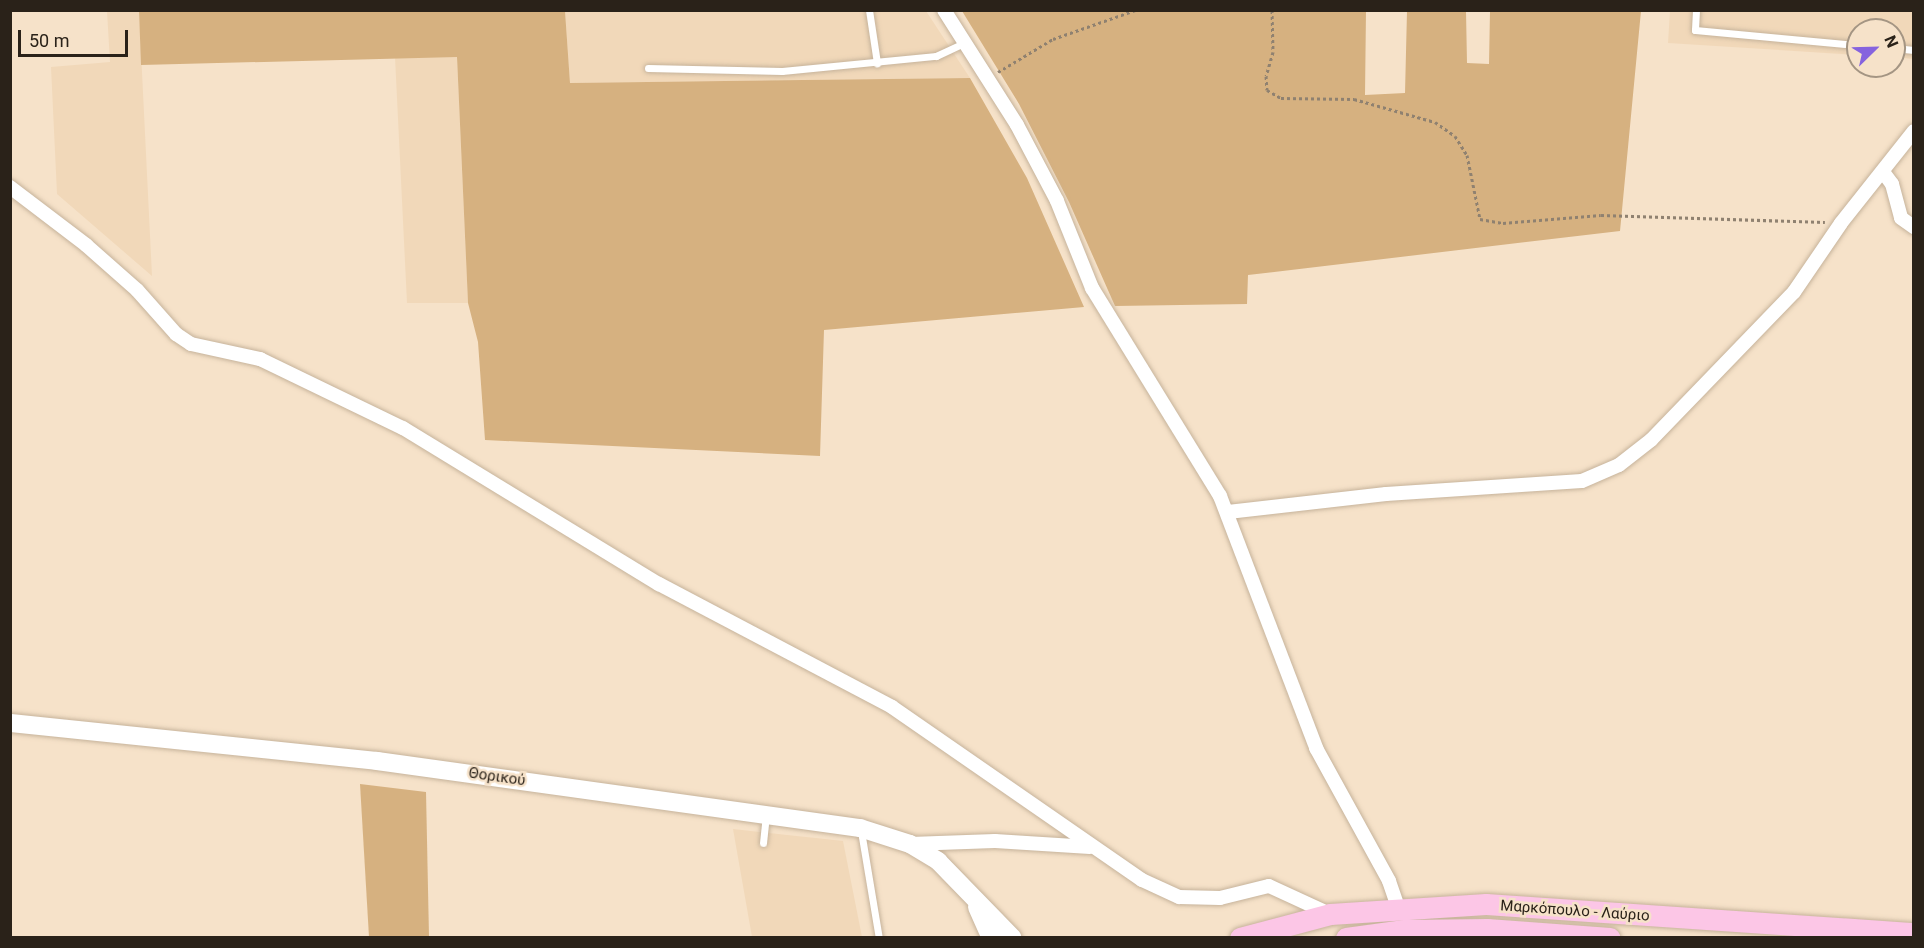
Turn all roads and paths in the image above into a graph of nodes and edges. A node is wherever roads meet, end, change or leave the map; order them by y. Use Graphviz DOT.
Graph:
graph roads {
  1 [pos="869,10"];
  2 [pos="944,10"];
  3 [pos="1136,10"];
  4 [pos="1272,10"];
  5 [pos="1696,10"];
  6 [pos="964,43"];
  7 [pos="1846,44"];
  8 [pos="877,63"];
  9 [pos="648,68"];
  10 [pos="986,79"];
  11 [pos="1914,131"];
  12 [pos="1883,172"];
  13 [pos="10,187"];
  14 [pos="1841,223"];
  15 [pos="1914,227"];
  16 [pos="1228,512"];
  17 [pos="10,723"];
  18 [pos="766,813"];
  19 [pos="860,828"];
  20 [pos="763,843"];
  21 [pos="910,844"];
  22 [pos="1092,848"];
  23 [pos="967,886"];
  24 [pos="1398,907"];
  25 [pos="1330,914"];
  26 [pos="1914,933"];
  27 [pos="879,938"];
  28 [pos="991,938"];
  29 [pos="1013,938"];
  30 [pos="1240,938"];
  31 [pos="1346,938"];
  32 [pos="1610,938"];
  1 -- 8 [label="lane"];
  2 -- 6 [label="street"];
  3 -- 10 [label="path"];
  4 -- 14 [label="path"];
  5 -- 7 [label="lane"];
  6 -- 8 [label="lane"];
  6 -- 10 [label="street"];
  8 -- 9 [label="lane"];
  10 -- 16 [label="street"];
  11 -- 12 [label="street"];
  12 -- 14 [label="street"];
  12 -- 15 [label="street"];
  13 -- 22 [label="street"];
  14 -- 16 [label="street"];
  16 -- 24 [label="street"];
  17 -- 18 [label="main road, Θορικού"];
  18 -- 19 [label="main road, Θορικού"];
  18 -- 20 [label="lane"];
  19 -- 21 [label="main road, Θορικού"];
  19 -- 27 [label="lane"];
  21 -- 22 [label="street"];
  21 -- 23 [label="main road, Θορικού"];
  22 -- 25 [label="street"];
  23 -- 28 [label="main road, Θορικού"];
  23 -- 29 [label="main road, Θορικού"];
  24 -- 25 [label="highway, Μαρκόπουλο - Λαύριο"];
  24 -- 26 [label="highway, Μαρκόπουλο - Λαύριο"];
  25 -- 30 [label="highway, Μαρκόπουλο - Λαύριο"];
  31 -- 32 [label="highway, Μαρκόπουλο - Λαύριο"];
}
